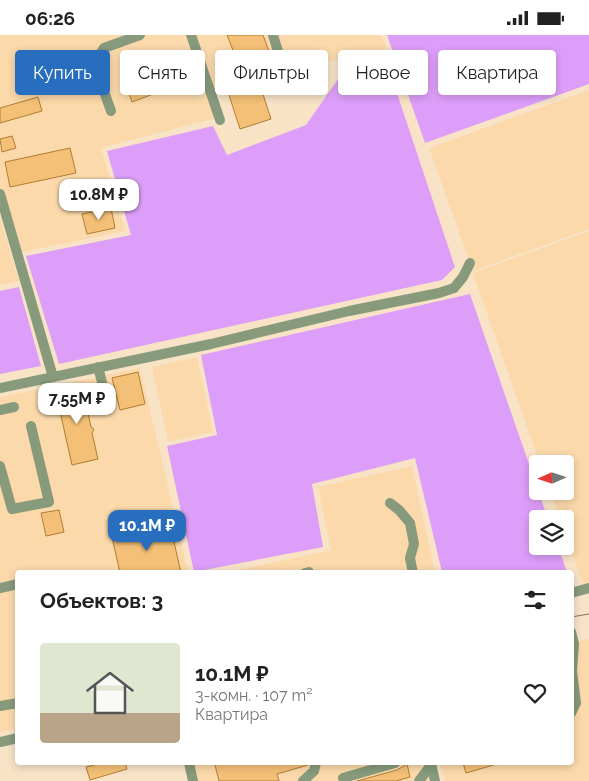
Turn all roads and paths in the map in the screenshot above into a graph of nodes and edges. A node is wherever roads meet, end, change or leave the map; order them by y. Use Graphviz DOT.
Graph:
graph roads {
  1 [pos="140,35"];
  2 [pos="191,35"];
  3 [pos="273,35"];
  4 [pos="278,50"];
  5 [pos="111,111"];
  6 [pos="220,120"];
  7 [pos="0,194"];
  8 [pos="470,263"];
  9 [pos="98,367"];
  10 [pos="53,377"];
  11 [pos="102,386"];
  12 [pos="0,388"];
  13 [pos="14,407"];
  14 [pos="0,410"];
  15 [pos="31,426"];
  16 [pos="0,467"];
  17 [pos="390,503"];
  18 [pos="412,570"];
  19 [pos="15,585"];
  20 [pos="0,588"];
  21 [pos="589,588"];
  22 [pos="574,592"];
  23 [pos="574,682"];
  24 [pos="15,704"];
  25 [pos="0,706"];
  26 [pos="574,707"];
  27 [pos="15,739"];
  28 [pos="0,742"];
  29 [pos="189,765"];
  30 [pos="316,765"];
  31 [pos="388,765"];
  32 [pos="430,765"];
  33 [pos="431,765"];
  34 [pos="343,778"];
  35 [pos="193,781"];
  36 [pos="303,781"];
  37 [pos="419,781"];
  38 [pos="436,781"];
  1 -- 5 [label="street"];
  2 -- 6 [label="street"];
  3 -- 4 [label="street"];
  7 -- 10 [label="street"];
  8 -- 9 [label="street"];
  9 -- 10 [label="street"];
  9 -- 11 [label="street"];
  10 -- 12 [label="street"];
  13 -- 14 [label="street"];
  15 -- 16 [label="street"];
  17 -- 18 [label="street"];
  19 -- 20 [label="street"];
  21 -- 22 [label="street"];
  23 -- 26 [label="street"];
  24 -- 25 [label="street"];
  27 -- 28 [label="street"];
  29 -- 35 [label="street"];
  30 -- 36 [label="street"];
  31 -- 34 [label="street"];
  32 -- 37 [label="street"];
  33 -- 38 [label="street"];
}
